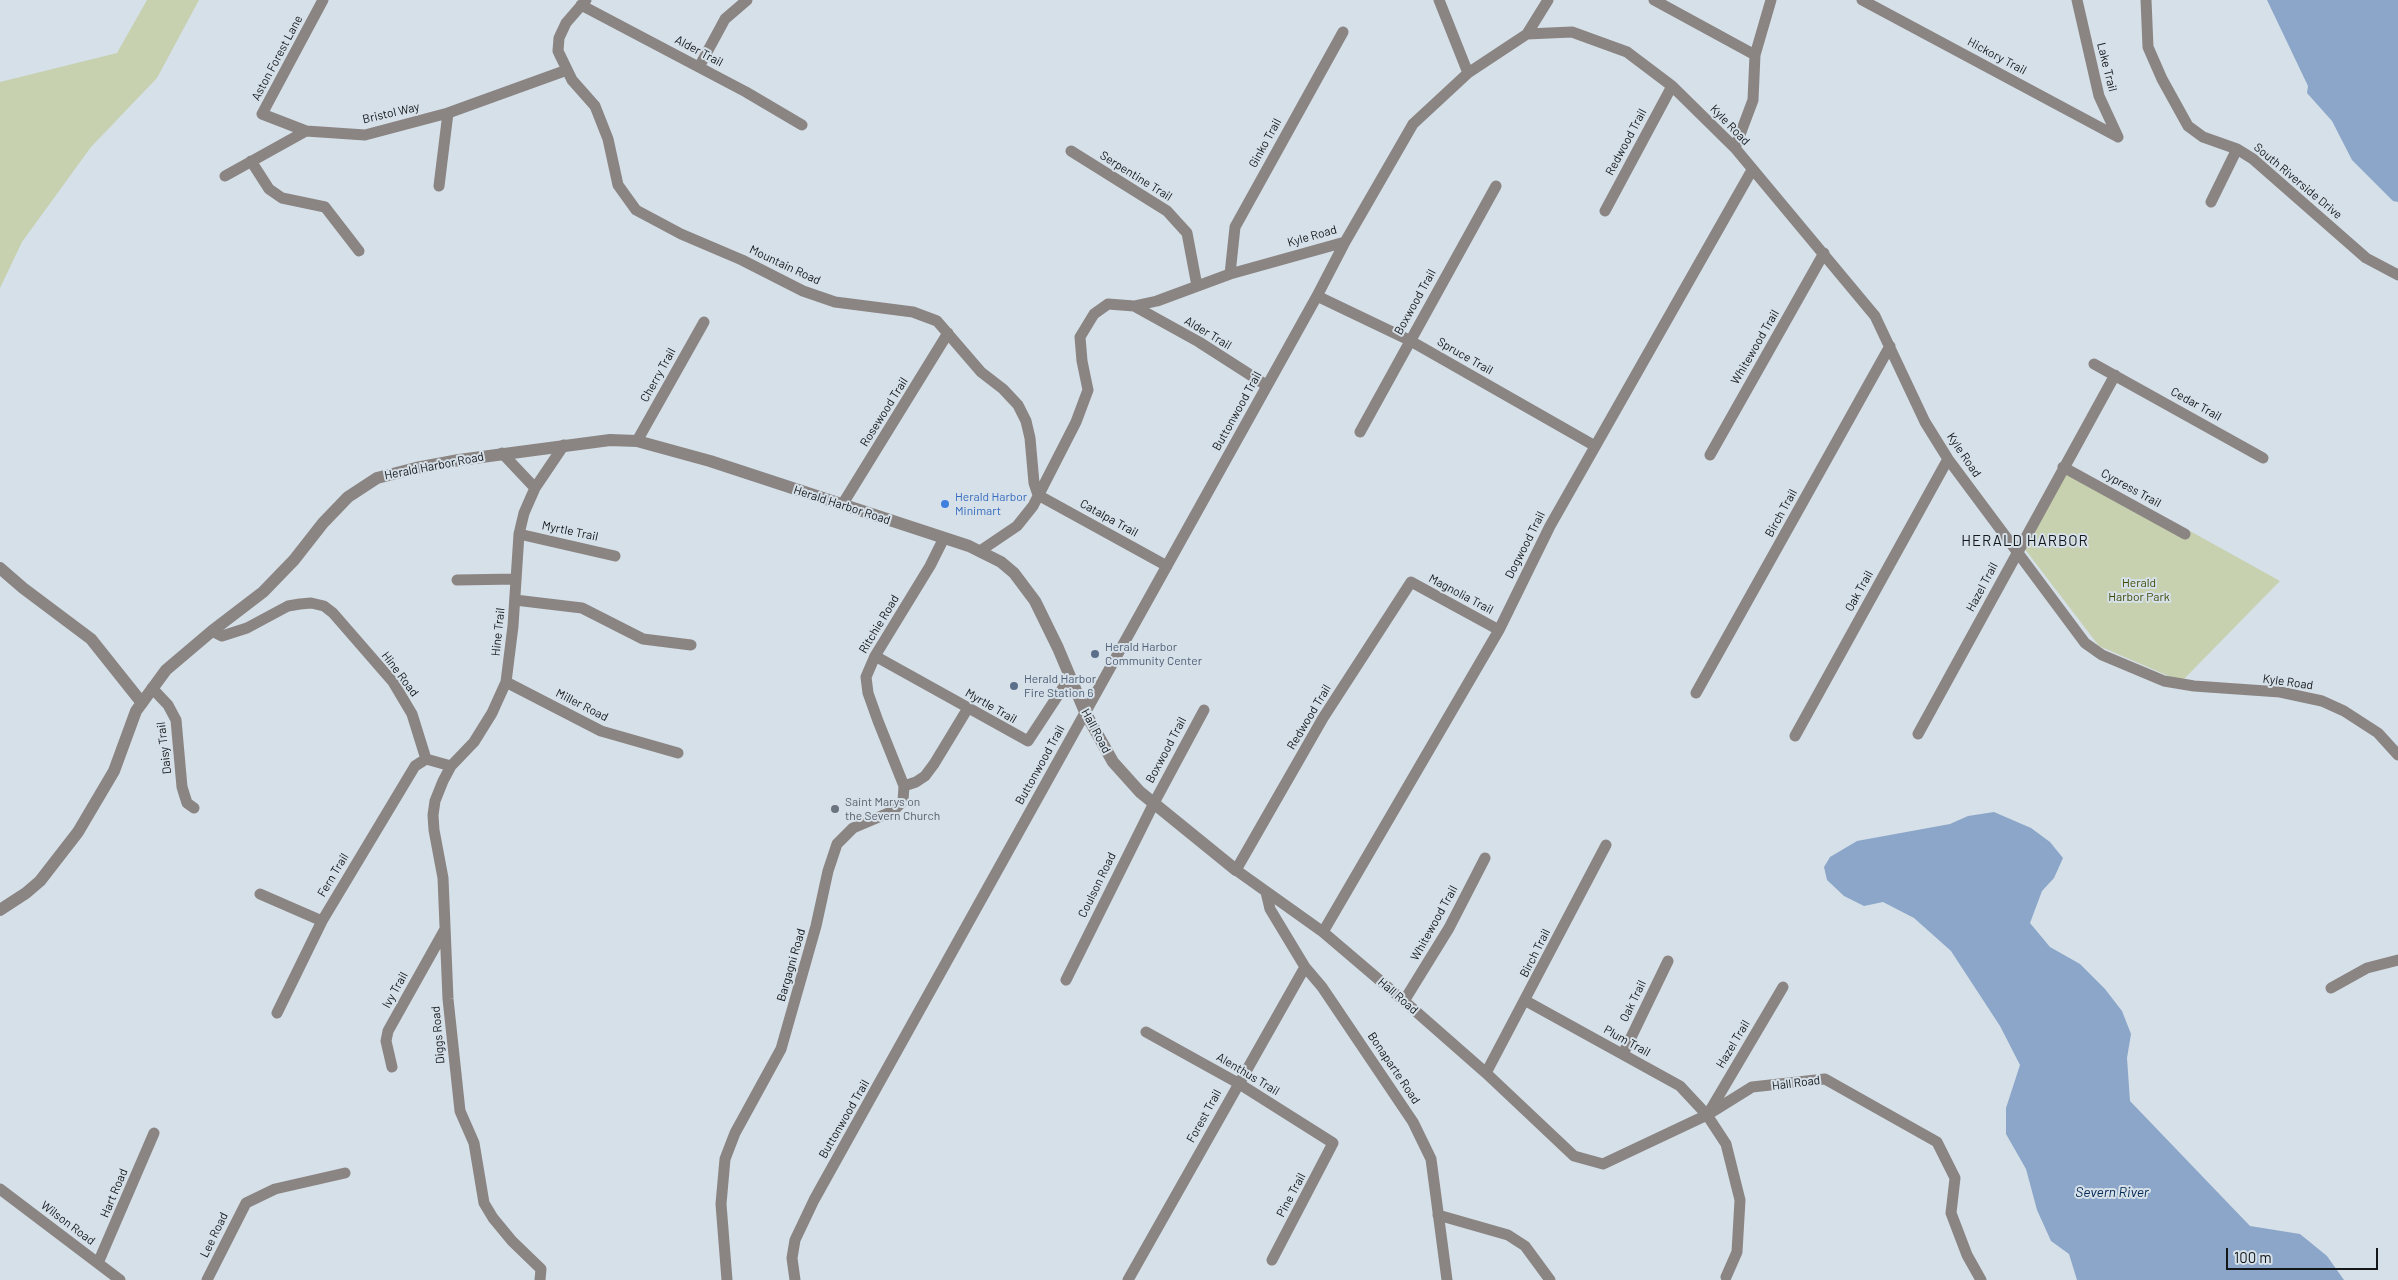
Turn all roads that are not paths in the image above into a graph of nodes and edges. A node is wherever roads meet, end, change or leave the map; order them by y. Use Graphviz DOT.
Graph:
graph roads {
  1 [pos="323,0"];
  2 [pos="747,0"];
  3 [pos="1439,0"];
  4 [pos="1548,0"];
  5 [pos="1654,0"];
  6 [pos="1771,0"];
  7 [pos="1862,0"];
  8 [pos="2077,0"];
  9 [pos="2146,0"];
  10 [pos="583,2"];
  11 [pos="1343,32"];
  12 [pos="1527,34"];
  13 [pos="1755,55"];
  14 [pos="699,67"];
  15 [pos="566,70"];
  16 [pos="1468,74"];
  17 [pos="1672,86"];
  18 [pos="448,113"];
  19 [pos="802,125"];
  20 [pos="306,131"];
  21 [pos="2118,137"];
  22 [pos="1735,148"];
  23 [pos="2237,149"];
  24 [pos="1071,151"];
  25 [pos="251,161"];
  26 [pos="1752,170"];
  27 [pos="224,176"];
  28 [pos="439,186"];
  29 [pos="1496,186"];
  30 [pos="2211,202"];
  31 [pos="1605,210"];
  32 [pos="1345,242"];
  33 [pos="359,252"];
  34 [pos="1824,253"];
  35 [pos="1230,274"];
  36 [pos="2398,275"];
  37 [pos="1197,286"];
  38 [pos="1318,296"];
  39 [pos="1134,306"];
  40 [pos="704,322"];
  41 [pos="948,333"];
  42 [pos="1409,340"];
  43 [pos="1890,346"];
  44 [pos="2094,364"];
  45 [pos="2115,375"];
  46 [pos="1266,385"];
  47 [pos="1360,432"];
  48 [pos="637,441"];
  49 [pos="564,445"];
  50 [pos="1595,446"];
  51 [pos="502,454"];
  52 [pos="1710,455"];
  53 [pos="2263,458"];
  54 [pos="1948,459"];
  55 [pos="2063,467"];
  56 [pos="535,488"];
  57 [pos="1038,495"];
  58 [pos="842,505"];
  59 [pos="519,534"];
  60 [pos="2185,534"];
  61 [pos="944,538"];
  62 [pos="974,548"];
  63 [pos="2017,551"];
  64 [pos="615,556"];
  65 [pos="1167,566"];
  66 [pos="0,568"];
  67 [pos="516,579"];
  68 [pos="457,580"];
  69 [pos="1411,582"];
  70 [pos="515,600"];
  71 [pos="1499,630"];
  72 [pos="212,631"];
  73 [pos="691,644"];
  74 [pos="875,656"];
  75 [pos="1070,677"];
  76 [pos="506,682"];
  77 [pos="152,688"];
  78 [pos="1696,693"];
  79 [pos="142,703"];
  80 [pos="968,708"];
  81 [pos="1204,710"];
  82 [pos="1085,712"];
  83 [pos="1918,734"];
  84 [pos="1795,736"];
  85 [pos="678,753"];
  86 [pos="2398,755"];
  87 [pos="426,759"];
  88 [pos="452,766"];
  89 [pos="904,786"];
  90 [pos="1154,803"];
  91 [pos="194,808"];
  92 [pos="1606,845"];
  93 [pos="1485,858"];
  94 [pos="1236,870"];
  95 [pos="1266,892"];
  96 [pos="260,894"];
  97 [pos="0,910"];
  98 [pos="322,921"];
  99 [pos="444,931"];
  100 [pos="1323,932"];
  101 [pos="1668,960"];
  102 [pos="2398,960"];
  103 [pos="1305,967"];
  104 [pos="1066,980"];
  105 [pos="1783,987"];
  106 [pos="2331,988"];
  107 [pos="1404,1001"];
  108 [pos="1526,1001"];
  109 [pos="277,1013"];
  110 [pos="1146,1032"];
  111 [pos="1623,1054"];
  112 [pos="392,1067"];
  113 [pos="1486,1073"];
  114 [pos="1238,1083"];
  115 [pos="1707,1115"];
  116 [pos="154,1133"];
  117 [pos="1334,1143"];
  118 [pos="345,1173"];
  119 [pos="0,1189"];
  120 [pos="1438,1214"];
  121 [pos="1272,1260"];
  122 [pos="98,1263"];
  123 [pos="1726,1278"];
  124 [pos="120,1280"];
  125 [pos="207,1280"];
  126 [pos="540,1280"];
  127 [pos="727,1280"];
  128 [pos="795,1280"];
  129 [pos="1128,1280"];
  130 [pos="1447,1280"];
  131 [pos="1550,1280"];
  132 [pos="1981,1280"];
  1 -- 20 [label="street, Aston Forest Lane"];
  2 -- 14 [label="street"];
  3 -- 16 [label="street"];
  4 -- 12 [label="street"];
  5 -- 13 [label="street"];
  6 -- 13 [label="street"];
  7 -- 21 [label="street, Hickory Trail"];
  8 -- 21 [label="street, Lake Trail"];
  9 -- 23 [label="street, South Riverside Drive"];
  10 -- 14 [label="street, Alder Trail"];
  10 -- 15 [label="street, Mountain Road"];
  11 -- 35 [label="street, Ginko Trail"];
  12 -- 16 [label="street, Kyle Road"];
  12 -- 17 [label="street, Kyle Road"];
  13 -- 22 [label="street"];
  14 -- 19 [label="street, Alder Trail"];
  15 -- 18 [label="street, Bristol Way"];
  15 -- 41 [label="street, Mountain Road"];
  16 -- 32 [label="street, Kyle Road"];
  17 -- 22 [label="street, Kyle Road"];
  17 -- 31 [label="street, Redwood Trail"];
  18 -- 20 [label="street, Bristol Way"];
  18 -- 28 [label="street"];
  20 -- 25 [label="street"];
  22 -- 26 [label="street, Kyle Road"];
  23 -- 30 [label="street"];
  23 -- 36 [label="street, South Riverside Drive"];
  24 -- 37 [label="street, Serpentine Trail"];
  25 -- 27 [label="street"];
  25 -- 33 [label="street"];
  26 -- 34 [label="street, Kyle Road"];
  26 -- 50 [label="street, Dogwood Trail"];
  29 -- 42 [label="street, Boxwood Trail"];
  32 -- 35 [label="street, Kyle Road"];
  32 -- 38 [label="street, Buttonwood Trail"];
  34 -- 43 [label="street, Kyle Road"];
  34 -- 52 [label="street, Whitewood Trail"];
  35 -- 37 [label="street, Kyle Road"];
  37 -- 39 [label="street, Kyle Road"];
  38 -- 42 [label="street, Spruce Trail"];
  38 -- 46 [label="street, Buttonwood Trail"];
  39 -- 46 [label="street, Alder Trail"];
  39 -- 57 [label="street, Kyle Road"];
  40 -- 48 [label="street, Cherry Trail"];
  41 -- 57 [label="street, Mountain Road"];
  41 -- 58 [label="street, Rosewood Trail"];
  42 -- 47 [label="street, Boxwood Trail"];
  42 -- 50 [label="street, Spruce Trail"];
  43 -- 54 [label="street, Kyle Road"];
  43 -- 78 [label="street, Birch Trail"];
  44 -- 45 [label="street, Cedar Trail"];
  45 -- 53 [label="street, Cedar Trail"];
  45 -- 55 [label="street, Hazel Trail"];
  46 -- 65 [label="street, Buttonwood Trail"];
  48 -- 49 [label="street, Herald Harbor Road"];
  48 -- 58 [label="street, Herald Harbor Road"];
  49 -- 51 [label="street, Herald Harbor Road"];
  49 -- 56 [label="street, Hine Trail"];
  50 -- 71 [label="street, Dogwood Trail"];
  51 -- 56 [label="street"];
  51 -- 72 [label="street, Herald Harbor Road"];
  54 -- 63 [label="street, Kyle Road"];
  54 -- 84 [label="street, Oak Trail"];
  55 -- 60 [label="street, Cypress Trail"];
  55 -- 63 [label="street, Hazel Trail"];
  56 -- 59 [label="street, Hine Trail"];
  57 -- 62 [label="street"];
  57 -- 65 [label="street, Catalpa Trail"];
  58 -- 61 [label="street, Herald Harbor Road"];
  59 -- 64 [label="street, Myrtle Trail"];
  59 -- 67 [label="street, Hine Trail"];
  61 -- 62 [label="street, Herald Harbor Road"];
  61 -- 74 [label="street, Ritchie Road"];
  62 -- 75 [label="street, Hall Road"];
  63 -- 83 [label="street, Hazel Trail"];
  63 -- 86 [label="street, Kyle Road"];
  65 -- 82 [label="street, Buttonwood Trail"];
  66 -- 79 [label="street"];
  67 -- 68 [label="street"];
  67 -- 70 [label="street, Hine Trail"];
  69 -- 71 [label="street, Magnolia Trail"];
  69 -- 94 [label="street, Redwood Trail"];
  70 -- 73 [label="street"];
  70 -- 76 [label="street, Hine Trail"];
  71 -- 100 [label="street, Dogwood Trail"];
  72 -- 77 [label="street, Herald Harbor Road"];
  72 -- 87 [label="street, Hine Road"];
  74 -- 80 [label="street, Myrtle Trail"];
  74 -- 89 [label="street, Ritchie Road"];
  75 -- 80 [label="street, Myrtle Trail"];
  75 -- 82 [label="street, Hall Road"];
  76 -- 85 [label="street, Miller Road"];
  76 -- 88 [label="street, Hine Trail"];
  77 -- 79 [label="street, Herald Harbor Road"];
  77 -- 91 [label="street, Daisy Trail"];
  79 -- 97 [label="street, Herald Harbor Road"];
  80 -- 89 [label="street"];
  81 -- 90 [label="street, Boxwood Trail"];
  82 -- 90 [label="street, Hall Road"];
  82 -- 128 [label="street, Buttonwood Trail"];
  87 -- 88 [label="street"];
  87 -- 98 [label="street, Fern Trail"];
  88 -- 99 [label="street, Diggs Road"];
  89 -- 127 [label="street, Bargagni Road"];
  90 -- 94 [label="street, Hall Road"];
  90 -- 104 [label="street, Coulson Road"];
  92 -- 108 [label="street, Birch Trail"];
  93 -- 107 [label="street, Whitewood Trail"];
  94 -- 95 [label="street, Hall Road"];
  95 -- 100 [label="street, Hall Road"];
  95 -- 103 [label="street, Bonaparte Road"];
  96 -- 98 [label="street"];
  98 -- 109 [label="street, Fern Trail"];
  99 -- 112 [label="street, Ivy Trail"];
  99 -- 126 [label="street, Diggs Road"];
  100 -- 107 [label="street, Hall Road"];
  101 -- 111 [label="street, Oak Trail"];
  102 -- 106 [label="street"];
  103 -- 114 [label="street, Forest Trail"];
  103 -- 120 [label="street, Bonaparte Road"];
  105 -- 115 [label="street, Hazel Trail"];
  107 -- 113 [label="street, Hall Road"];
  108 -- 111 [label="street, Plum Trail"];
  108 -- 113 [label="street, Birch Trail"];
  110 -- 114 [label="street, Alenthus Trail"];
  111 -- 115 [label="street, Plum Trail"];
  113 -- 115 [label="street, Hall Road"];
  114 -- 117 [label="street, Alenthus Trail"];
  114 -- 129 [label="street, Forest Trail"];
  115 -- 123 [label="street, Plum Trail"];
  115 -- 132 [label="street, Hall Road"];
  116 -- 122 [label="street, Hart Road"];
  117 -- 121 [label="street, Pine Trail"];
  118 -- 125 [label="street, Lee Road"];
  119 -- 122 [label="street, Wilson Road"];
  120 -- 130 [label="street, Bonaparte Road"];
  120 -- 131 [label="street"];
  122 -- 124 [label="street, Wilson Road"];
}
